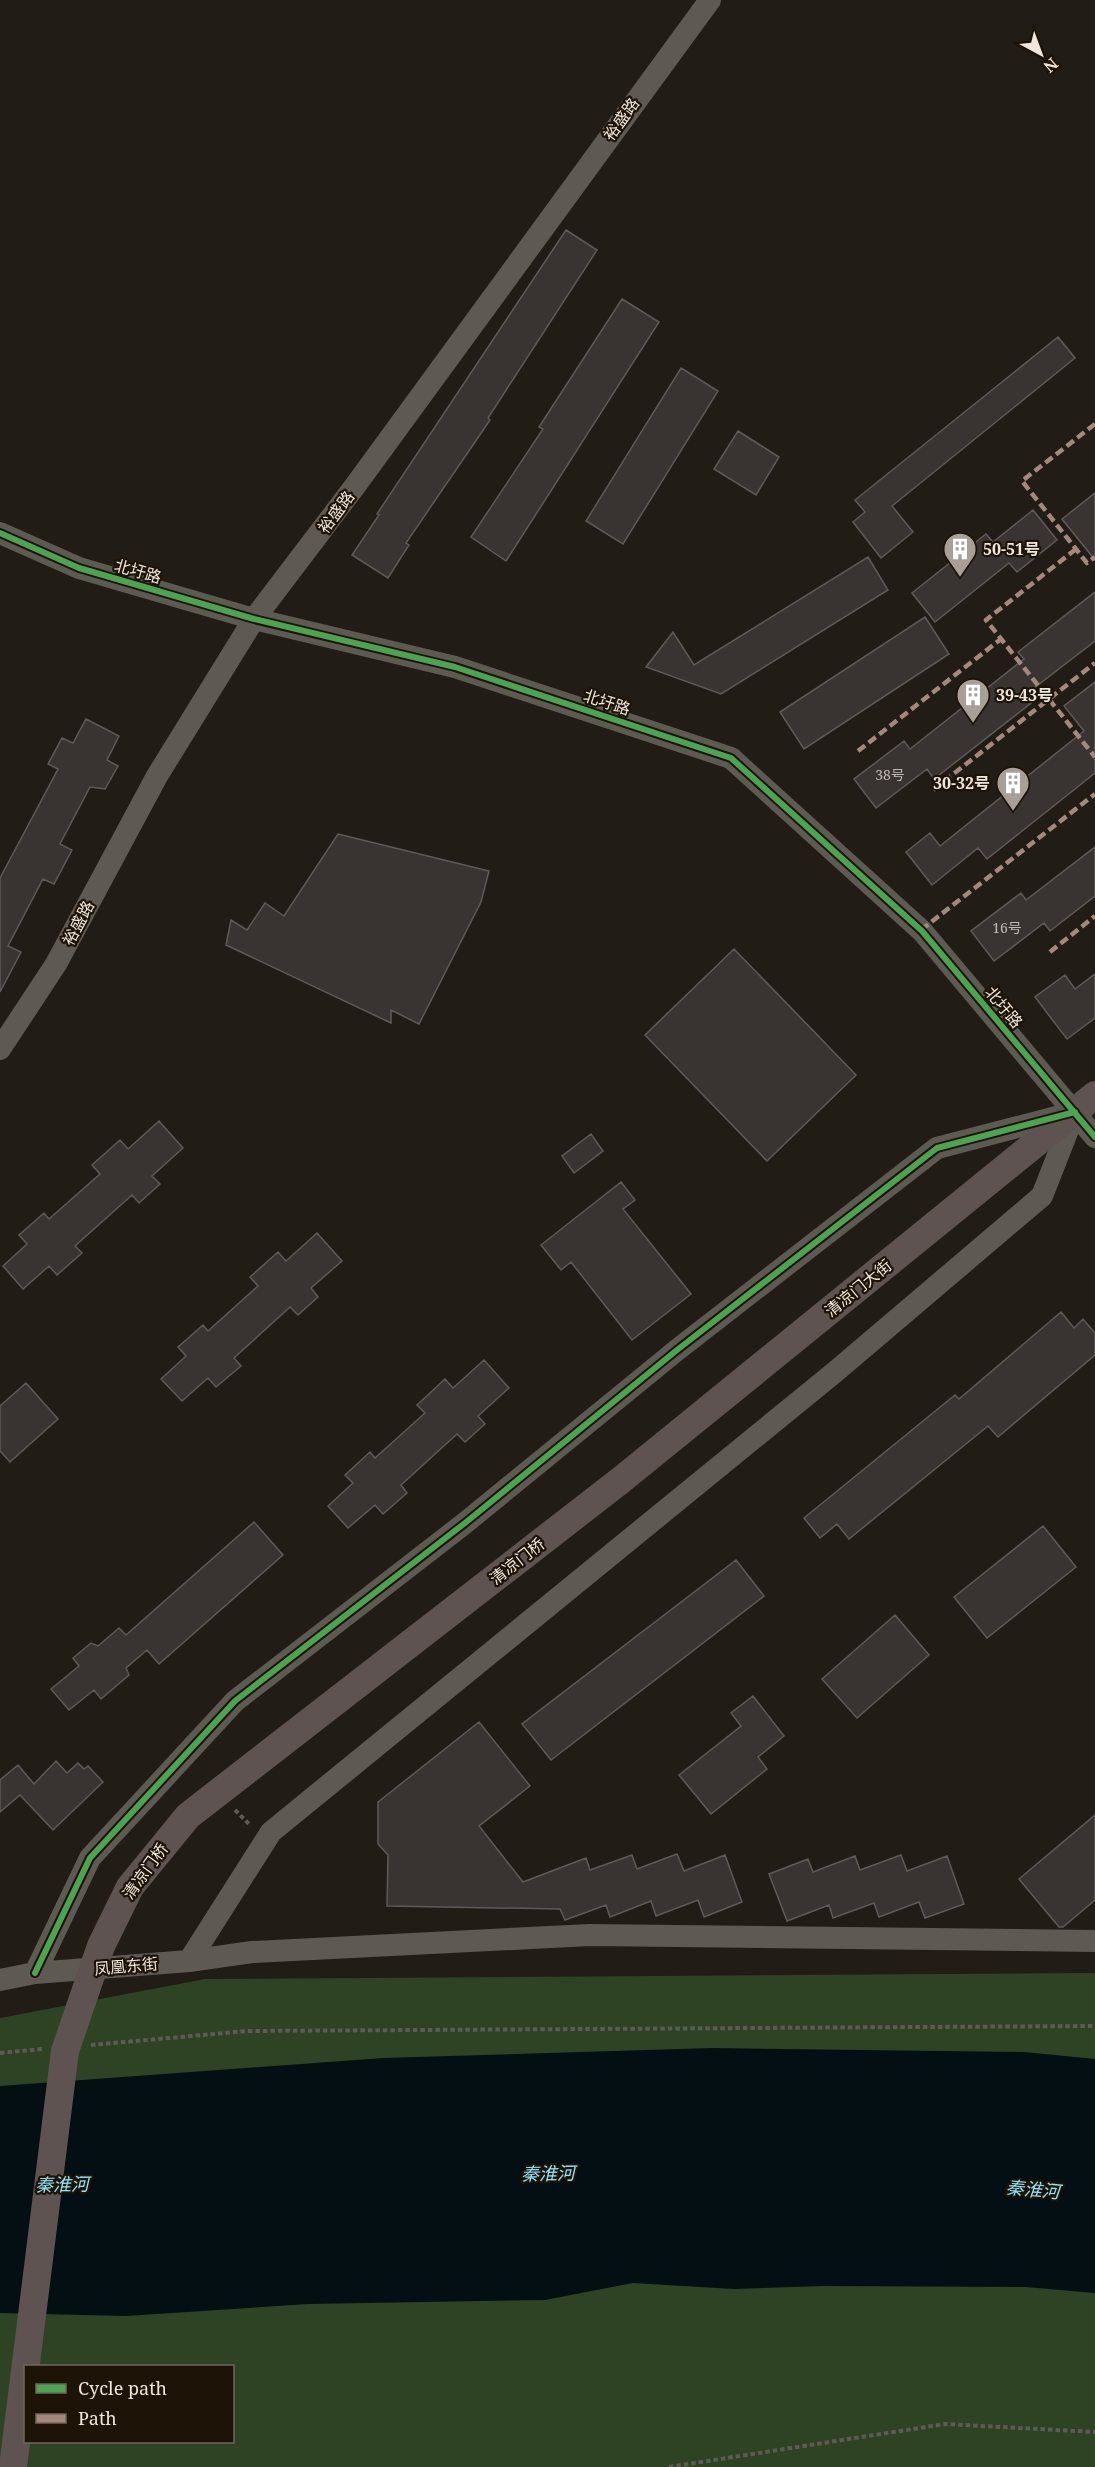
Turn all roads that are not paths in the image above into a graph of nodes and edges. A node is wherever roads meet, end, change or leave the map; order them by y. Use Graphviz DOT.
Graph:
graph roads {
  1 [pos="710,0"];
  2 [pos="0,533"];
  3 [pos="254,619"];
  4 [pos="0,1049"];
  5 [pos="1085,1103"];
  6 [pos="1095,1137"];
  7 [pos="621,1480"];
  8 [pos="1095,1941"];
  9 [pos="189,1961"];
  10 [pos="35,1974"];
  11 [pos="0,1980"];
  12 [pos="26,2365"];
  13 [pos="24,2379"];
  14 [pos="13,2467"];
  1 -- 3 [label="street, 裕盛路"];
  2 -- 3 [label="street, 北圩路"];
  3 -- 4 [label="street, 裕盛路"];
  3 -- 5 [label="street, 北圩路"];
  5 -- 6 [label="street, 北圩路"];
  5 -- 7 [label="main road, 清凉门大街"];
  5 -- 9 [label="street"];
  5 -- 10 [label="street"];
  7 -- 12 [label="main road, 清凉门桥"];
  8 -- 9 [label="street, 凤凰东街"];
  9 -- 10 [label="street, 凤凰东街"];
  10 -- 11 [label="street, 凤凰东街"];
  13 -- 14 [label="main road, 清凉门桥"];
}
